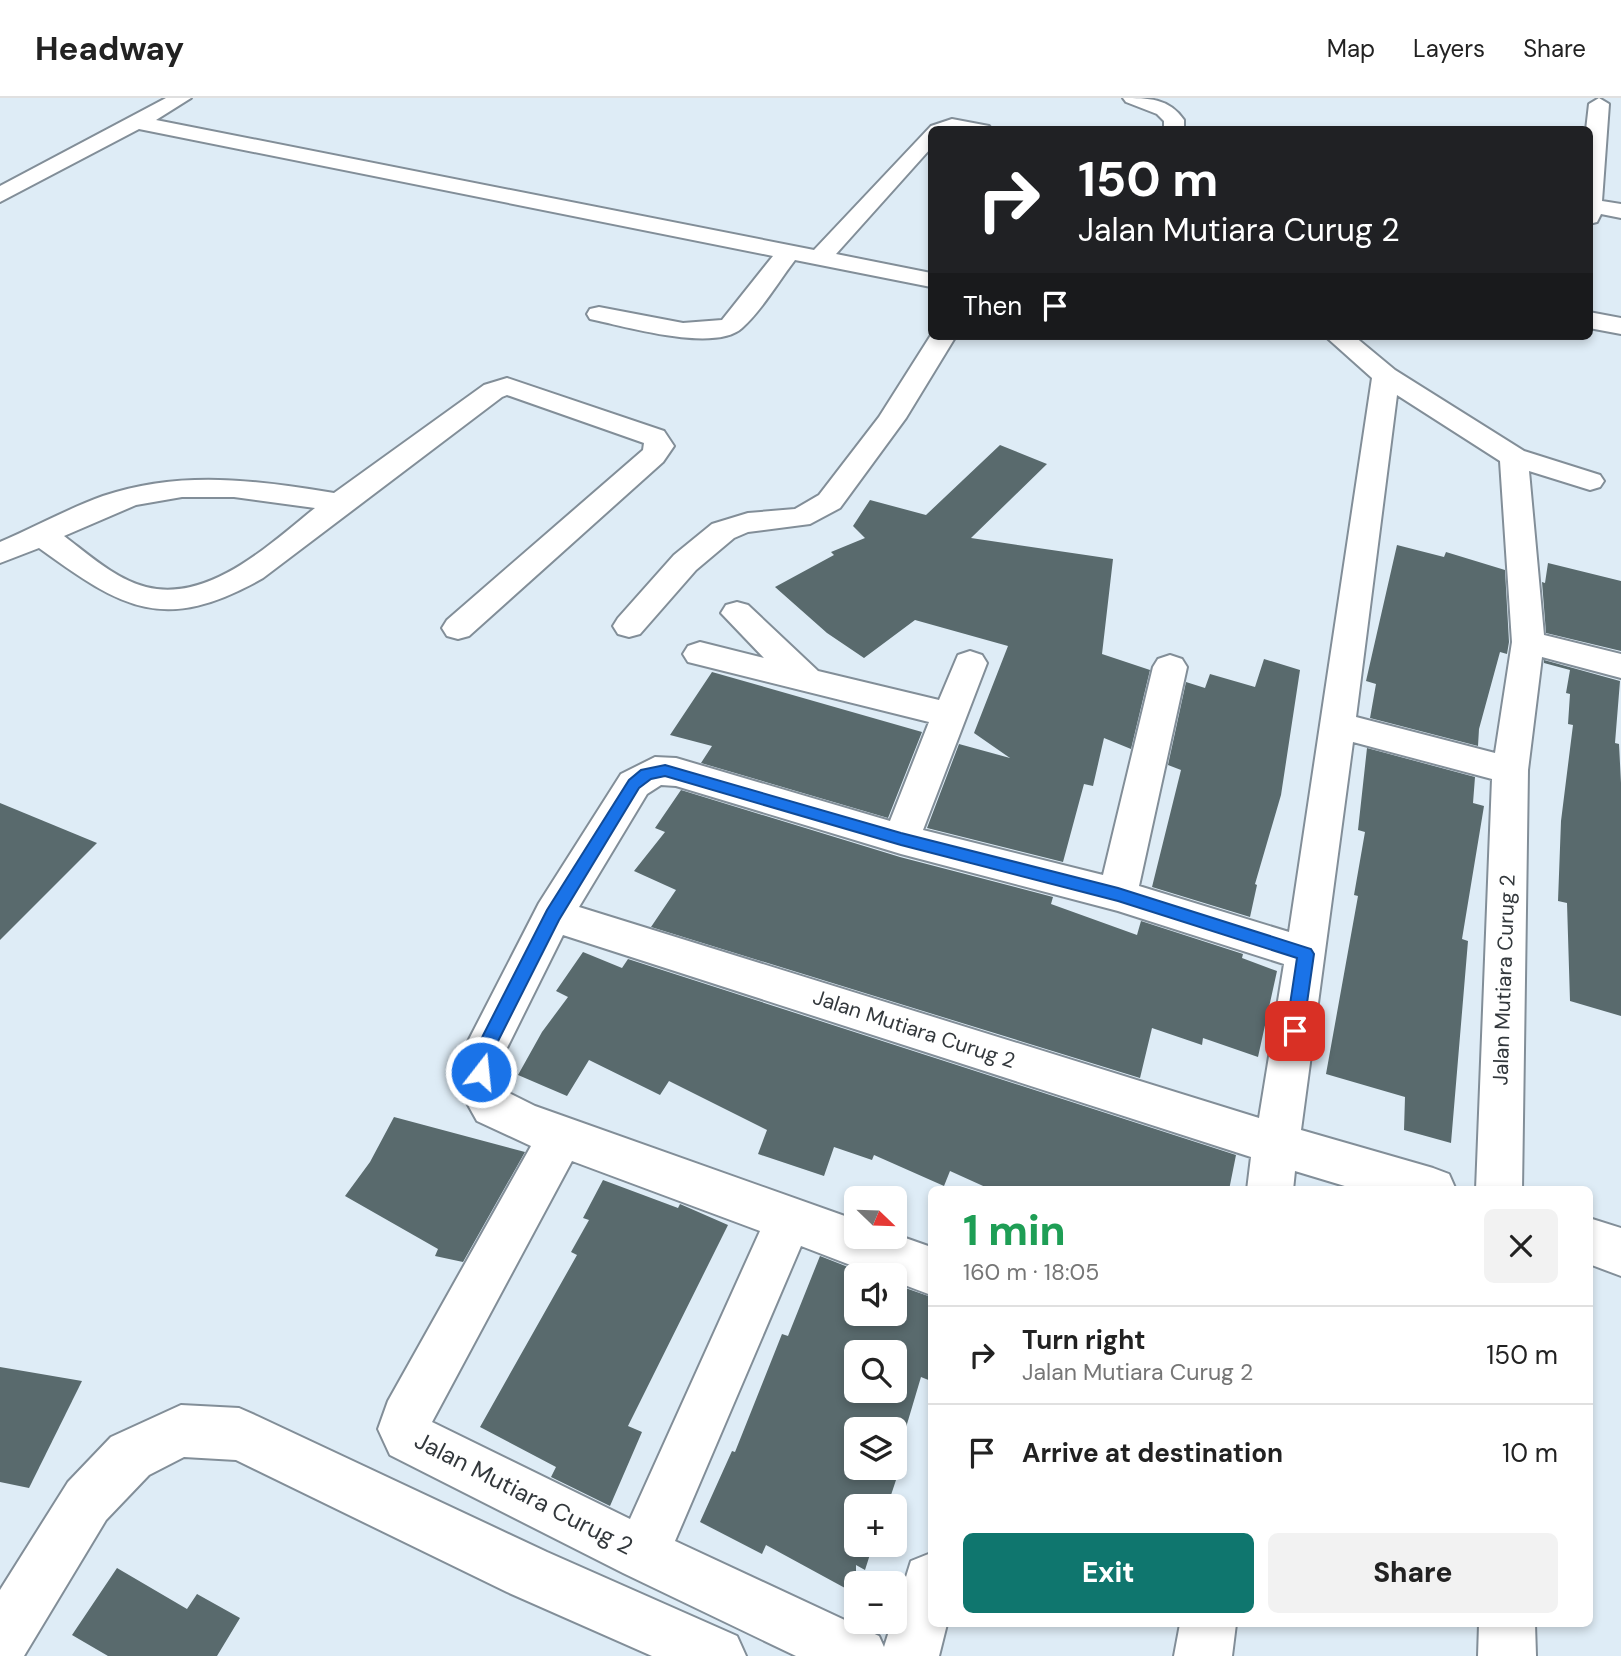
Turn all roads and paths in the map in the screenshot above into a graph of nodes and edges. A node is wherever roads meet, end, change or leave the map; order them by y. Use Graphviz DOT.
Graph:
graph roads {
  1 [pos="181,98"];
  2 [pos="1133,98"];
  3 [pos="967,103"];
  4 [pos="1599,104"];
  5 [pos="136,122"];
  6 [pos="946,126"];
  7 [pos="1174,126"];
  8 [pos="928,139"];
  9 [pos="1593,171"];
  10 [pos="4,190"];
  11 [pos="1593,206"];
  12 [pos="1621,211"];
  13 [pos="788,253"];
  14 [pos="818,259"];
  15 [pos="928,279"];
  16 [pos="599,314"];
  17 [pos="1593,321"];
  18 [pos="1621,326"];
  19 [pos="941,340"];
  20 [pos="1343,340"];
  21 [pos="1386,376"];
  22 [pos="1514,457"];
  23 [pos="1590,481"];
  24 [pos="340,503"];
  25 [pos="42,535"];
  26 [pos="0,552"];
  27 [pos="737,613"];
  28 [pos="629,626"];
  29 [pos="458,628"];
  30 [pos="1528,642"];
  31 [pos="700,654"];
  32 [pos="970,663"];
  33 [pos="1621,666"];
  34 [pos="1170,667"];
  35 [pos="804,678"];
  36 [pos="950,715"];
  37 [pos="1337,725"];
  38 [pos="1510,770"];
  39 [pos="901,839"];
  40 [pos="1118,895"];
  41 [pos="553,915"];
  42 [pos="1306,954"];
  43 [pos="561,1136"];
  44 [pos="1276,1144"];
  45 [pos="1271,1186"];
  46 [pos="1419,1186"];
  47 [pos="1499,1186"];
  48 [pos="789,1219"];
  49 [pos="1593,1242"];
  50 [pos="1621,1252"];
  51 [pos="928,1270"];
  52 [pos="642,1554"];
  53 [pos="928,1592"];
  54 [pos="1208,1627"];
  55 [pos="1507,1627"];
  56 [pos="0,1643"];
  57 [pos="717,1656"];
  58 [pos="859,1656"];
  59 [pos="910,1656"];
  60 [pos="1203,1656"];
  61 [pos="1507,1656"];
  1 -- 5 [label="street"];
  2 -- 7 [label="street"];
  3 -- 6 [label="street"];
  4 -- 9 [label="street"];
  5 -- 10 [label="street"];
  5 -- 13 [label="street"];
  8 -- 14 [label="street"];
  11 -- 12 [label="street"];
  13 -- 14 [label="street"];
  13 -- 16 [label="street"];
  14 -- 15 [label="street"];
  17 -- 18 [label="street"];
  19 -- 28 [label="street"];
  20 -- 21 [label="street"];
  21 -- 22 [label="street"];
  21 -- 37 [label="street"];
  22 -- 23 [label="street"];
  22 -- 30 [label="street, Jalan Mutiara Curug 2"];
  24 -- 25 [label="street"];
  24 -- 25 [label="street"];
  24 -- 29 [label="street"];
  25 -- 26 [label="street"];
  27 -- 35 [label="street"];
  30 -- 33 [label="street"];
  30 -- 38 [label="street, Jalan Mutiara Curug 2"];
  31 -- 35 [label="street"];
  32 -- 36 [label="street"];
  34 -- 40 [label="street"];
  35 -- 36 [label="street"];
  36 -- 39 [label="street"];
  37 -- 38 [label="street"];
  37 -- 42 [label="street"];
  38 -- 47 [label="street, Jalan Mutiara Curug 2"];
  39 -- 40 [label="street"];
  39 -- 41 [label="street"];
  40 -- 42 [label="street"];
  41 -- 43 [label="street"];
  41 -- 44 [label="street, Jalan Mutiara Curug 2"];
  42 -- 44 [label="street"];
  43 -- 48 [label="street"];
  43 -- 52 [label="street, Jalan Mutiara Curug 2"];
  44 -- 45 [label="street"];
  44 -- 46 [label="street, Jalan Mutiara Curug 2"];
  48 -- 51 [label="street"];
  48 -- 52 [label="street, Jalan Mutiara Curug 2"];
  49 -- 50 [label="street"];
  52 -- 58 [label="street, Jalan Mutiara Curug 2"];
  53 -- 59 [label="street"];
  54 -- 60 [label="street"];
  55 -- 61 [label="street"];
  56 -- 57 [label="street"];
}
